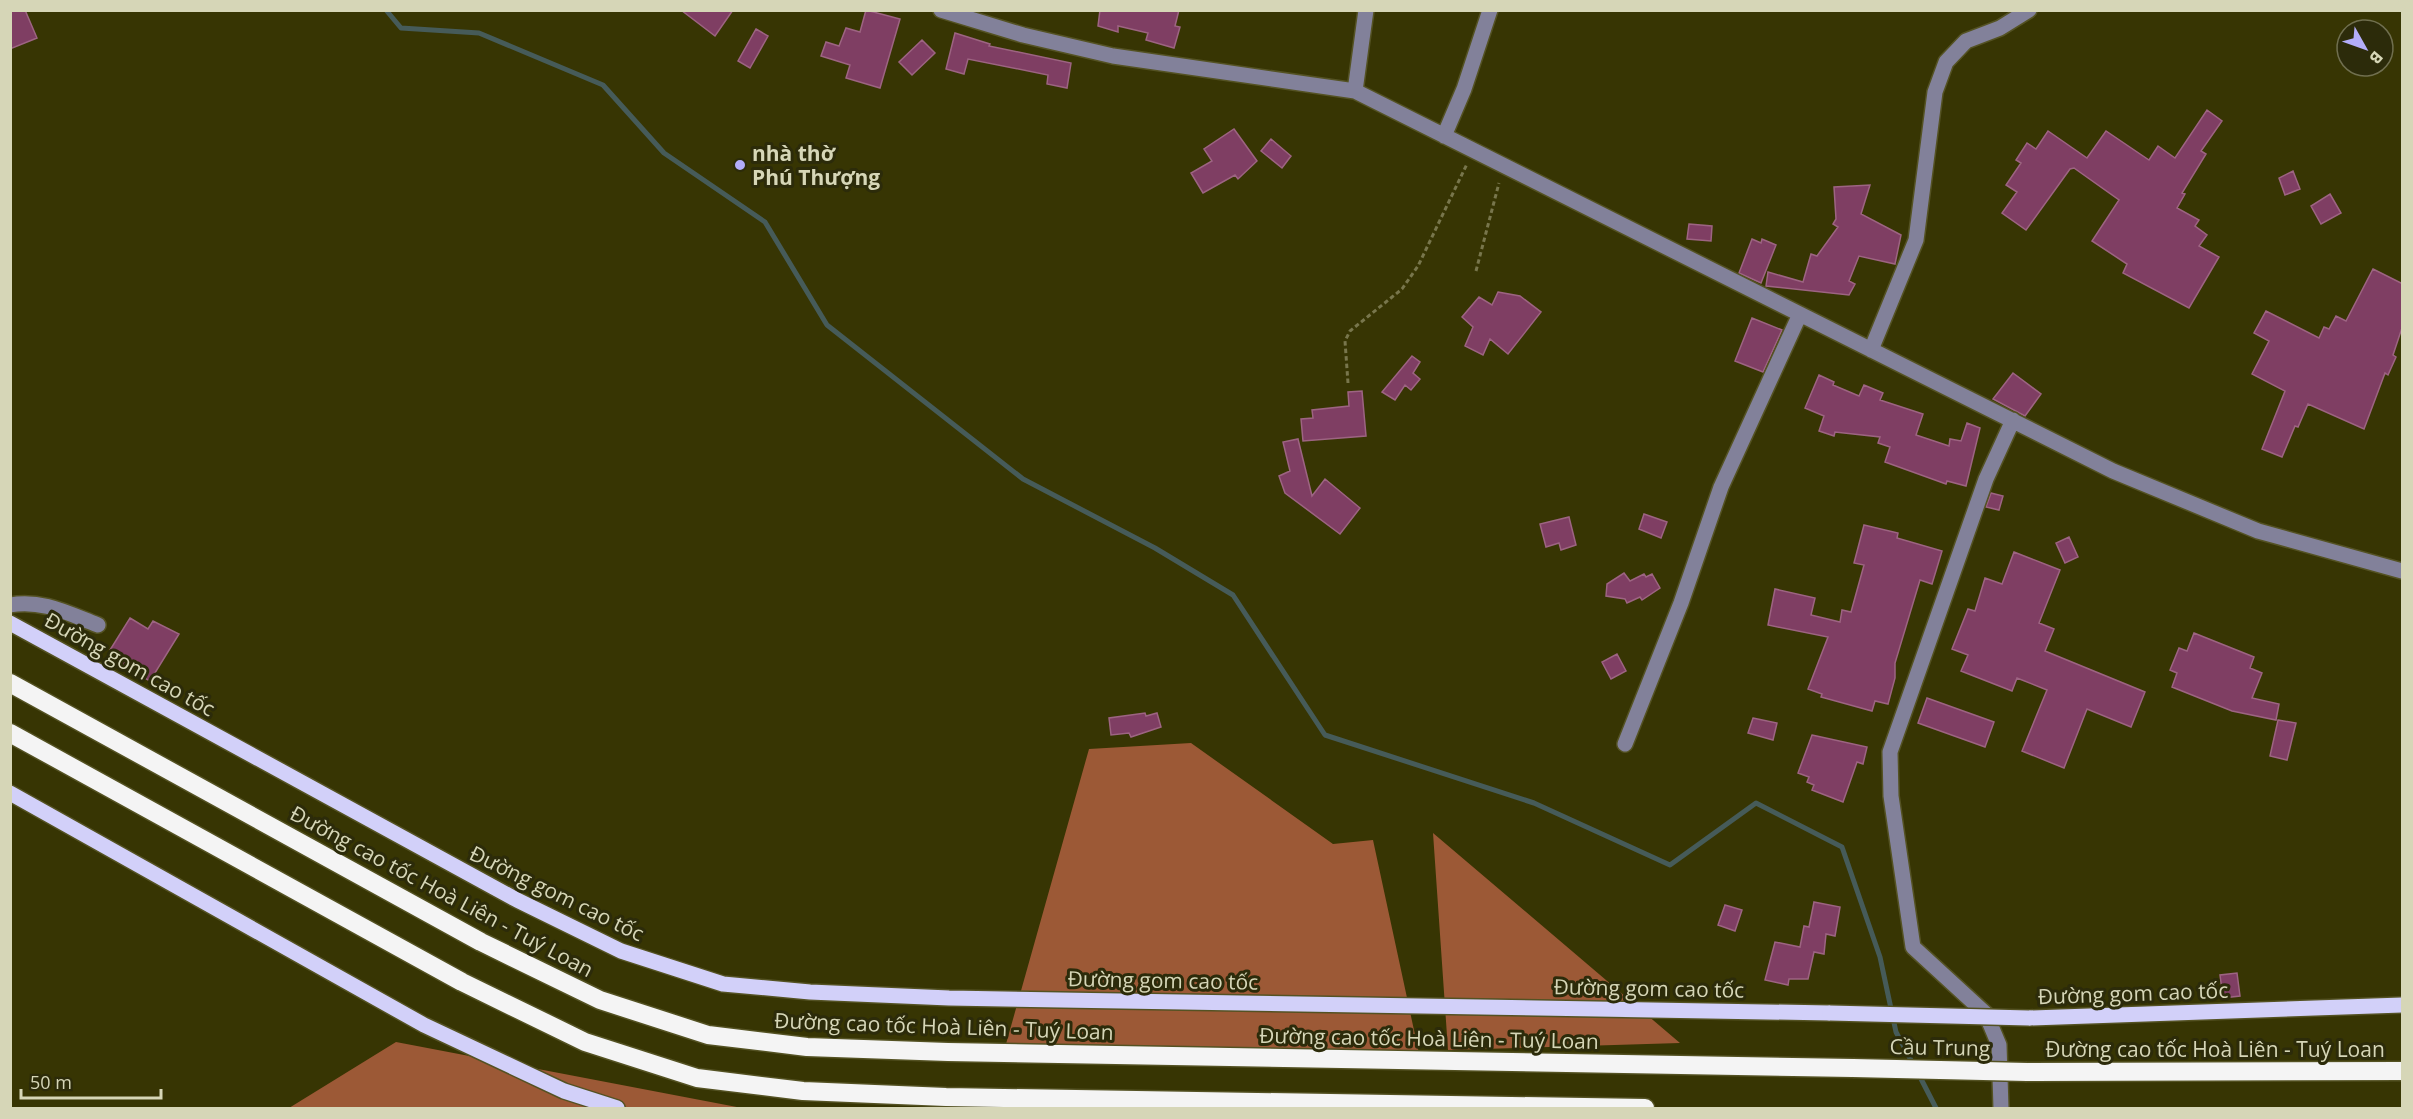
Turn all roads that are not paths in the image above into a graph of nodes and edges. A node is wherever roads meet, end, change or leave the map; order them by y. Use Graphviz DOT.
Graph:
graph roads {
  1 [pos="941,10"];
  2 [pos="1366,10"];
  3 [pos="1490,10"];
  4 [pos="2029,10"];
  5 [pos="1355,92"];
  6 [pos="1444,136"];
  7 [pos="1800,314"];
  8 [pos="1871,350"];
  9 [pos="2013,420"];
  10 [pos="2403,571"];
  11 [pos="10,606"];
  12 [pos="10,622"];
  13 [pos="98,625"];
  14 [pos="10,683"];
  15 [pos="10,733"];
  16 [pos="1626,744"];
  17 [pos="10,793"];
  18 [pos="2403,1005"];
  19 [pos="1853,1068"];
  20 [pos="2403,1071"];
  21 [pos="2027,1072"];
  22 [pos="617,1108"];
  23 [pos="1645,1108"];
  24 [pos="2001,1108"];
  1 -- 5 [label="street"];
  2 -- 5 [label="street"];
  3 -- 6 [label="street"];
  4 -- 8 [label="street"];
  5 -- 6 [label="street"];
  6 -- 7 [label="street"];
  7 -- 8 [label="street"];
  7 -- 16 [label="street"];
  8 -- 9 [label="street"];
  9 -- 10 [label="street"];
  9 -- 24 [label="street"];
  11 -- 13 [label="street"];
  12 -- 18 [label="main road, Đường gom cao tốc, bridge"];
  14 -- 19 [label="highway, Đường cao tốc Hoà Liên - Tuý Loan"];
  15 -- 23 [label="highway"];
  17 -- 22 [label="main road"];
  19 -- 21 [label="highway, Cầu Trung, bridge"];
  20 -- 21 [label="highway, Đường cao tốc Hoà Liên - Tuý Loan"];
}
